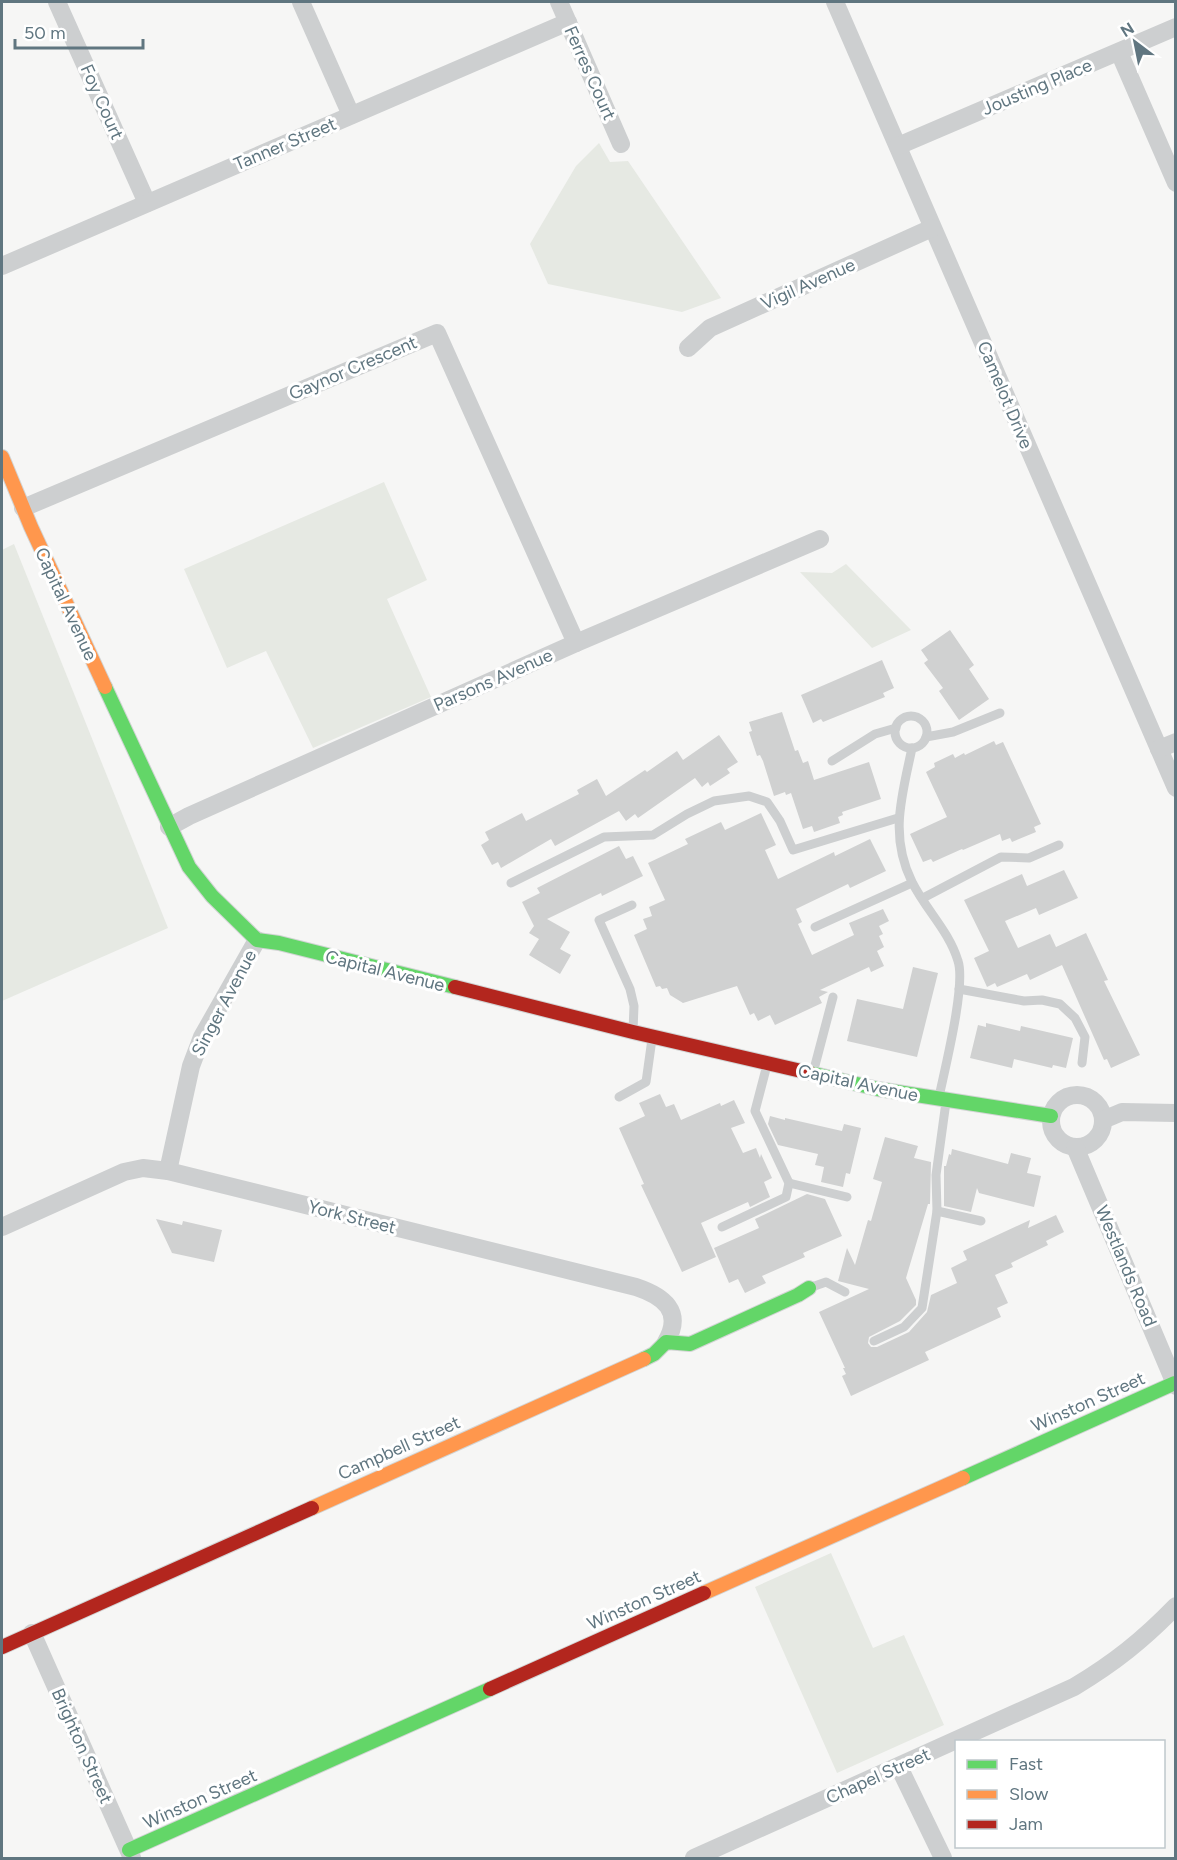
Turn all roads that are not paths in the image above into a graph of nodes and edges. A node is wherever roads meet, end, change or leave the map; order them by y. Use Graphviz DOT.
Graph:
graph roads {
  1 [pos="57,2"];
  2 [pos="301,2"];
  3 [pos="559,2"];
  4 [pos="836,2"];
  5 [pos="568,22"];
  6 [pos="1176,27"];
  7 [pos="1119,52"];
  8 [pos="351,115"];
  9 [pos="621,144"];
  10 [pos="898,146"];
  11 [pos="1176,183"];
  12 [pos="147,203"];
  13 [pos="932,228"];
  14 [pos="2,266"];
  15 [pos="688,348"];
  16 [pos="2,457"];
  17 [pos="23,508"];
  18 [pos="820,539"];
  19 [pos="576,643"];
  20 [pos="1000,713"];
  21 [pos="896,728"];
  22 [pos="926,737"];
  23 [pos="1167,746"];
  24 [pos="912,748"];
  25 [pos="832,761"];
  26 [pos="1176,788"];
  27 [pos="898,818"];
  28 [pos="169,827"];
  29 [pos="1059,845"];
  30 [pos="511,883"];
  31 [pos="912,883"];
  32 [pos="923,898"];
  33 [pos="632,905"];
  34 [pos="815,927"];
  35 [pos="256,940"];
  36 [pos="959,989"];
  37 [pos="833,997"];
  38 [pos="633,1032"];
  39 [pos="652,1036"];
  40 [pos="768,1063"];
  41 [pos="1082,1063"];
  42 [pos="813,1074"];
  43 [pos="619,1097"];
  44 [pos="943,1100"];
  45 [pos="1176,1113"];
  46 [pos="1051,1116"];
  47 [pos="1103,1120"];
  48 [pos="1075,1147"];
  49 [pos="168,1171"];
  50 [pos="789,1183"];
  51 [pos="847,1197"];
  52 [pos="937,1211"];
  53 [pos="981,1221"];
  54 [pos="2,1227"];
  55 [pos="722,1227"];
  56 [pos="810,1288"];
  57 [pos="844,1292"];
  58 [pos="874,1341"];
  59 [pos="666,1342"];
  60 [pos="1175,1384"];
  61 [pos="1176,1606"];
  62 [pos="32,1633"];
  63 [pos="2,1647"];
  64 [pos="958,1740"];
  65 [pos="955,1741"];
  66 [pos="899,1767"];
  67 [pos="130,1854"];
  68 [pos="705,1856"];
  69 [pos="943,1858"];
  1 -- 12 [label="street, Foy Court"];
  2 -- 8 [label="street"];
  3 -- 5 [label="street, Ferres Court"];
  4 -- 10 [label="street, Camelot Drive"];
  5 -- 8 [label="street, Tanner Street"];
  5 -- 9 [label="street, Ferres Court"];
  6 -- 7 [label="street, Jousting Place"];
  7 -- 10 [label="street, Jousting Place"];
  7 -- 11 [label="street"];
  8 -- 12 [label="street, Tanner Street"];
  10 -- 13 [label="street, Camelot Drive"];
  12 -- 14 [label="street, Tanner Street"];
  13 -- 15 [label="street, Vigil Avenue"];
  13 -- 23 [label="street, Camelot Drive"];
  16 -- 17 [label="street, Capital Avenue"];
  17 -- 19 [label="street, Gaynor Crescent"];
  17 -- 28 [label="street, Capital Avenue"];
  18 -- 19 [label="street, Parsons Avenue"];
  19 -- 28 [label="street, Parsons Avenue"];
  20 -- 22 [label="lane"];
  21 -- 22 [label="lane"];
  21 -- 24 [label="lane"];
  21 -- 25 [label="lane"];
  22 -- 24 [label="lane"];
  23 -- 26 [label="street, Camelot Drive"];
  24 -- 27 [label="lane"];
  27 -- 30 [label="lane"];
  27 -- 31 [label="lane"];
  28 -- 35 [label="street, Capital Avenue"];
  29 -- 32 [label="lane"];
  31 -- 32 [label="lane"];
  31 -- 34 [label="lane"];
  32 -- 36 [label="lane"];
  33 -- 38 [label="lane"];
  35 -- 38 [label="street, Capital Avenue"];
  35 -- 49 [label="street, Singer Avenue"];
  36 -- 41 [label="lane"];
  36 -- 44 [label="lane"];
  37 -- 42 [label="lane"];
  38 -- 39 [label="street, Capital Avenue"];
  39 -- 40 [label="street, Capital Avenue"];
  39 -- 43 [label="lane"];
  40 -- 42 [label="street, Capital Avenue"];
  40 -- 50 [label="lane"];
  42 -- 44 [label="street, Capital Avenue"];
  44 -- 46 [label="street, Capital Avenue"];
  44 -- 52 [label="lane"];
  45 -- 47 [label="street"];
  46 -- 47 [label="street"];
  46 -- 48 [label="street"];
  47 -- 48 [label="street"];
  48 -- 60 [label="street, Westlands Road"];
  49 -- 54 [label="street, York Street"];
  49 -- 59 [label="street, York Street"];
  50 -- 51 [label="lane"];
  50 -- 55 [label="lane"];
  52 -- 53 [label="lane"];
  52 -- 58 [label="lane"];
  56 -- 57 [label="lane"];
  56 -- 59 [label="street"];
  59 -- 62 [label="street, Campbell Street"];
  60 -- 67 [label="street, Winston Street"];
  61 -- 64 [label="street, Chapel Street"];
  62 -- 63 [label="street, Campbell Street"];
  62 -- 67 [label="street, Brighton Street"];
  65 -- 66 [label="street, Chapel Street"];
  66 -- 68 [label="street, Chapel Street"];
  66 -- 69 [label="street"];
}
